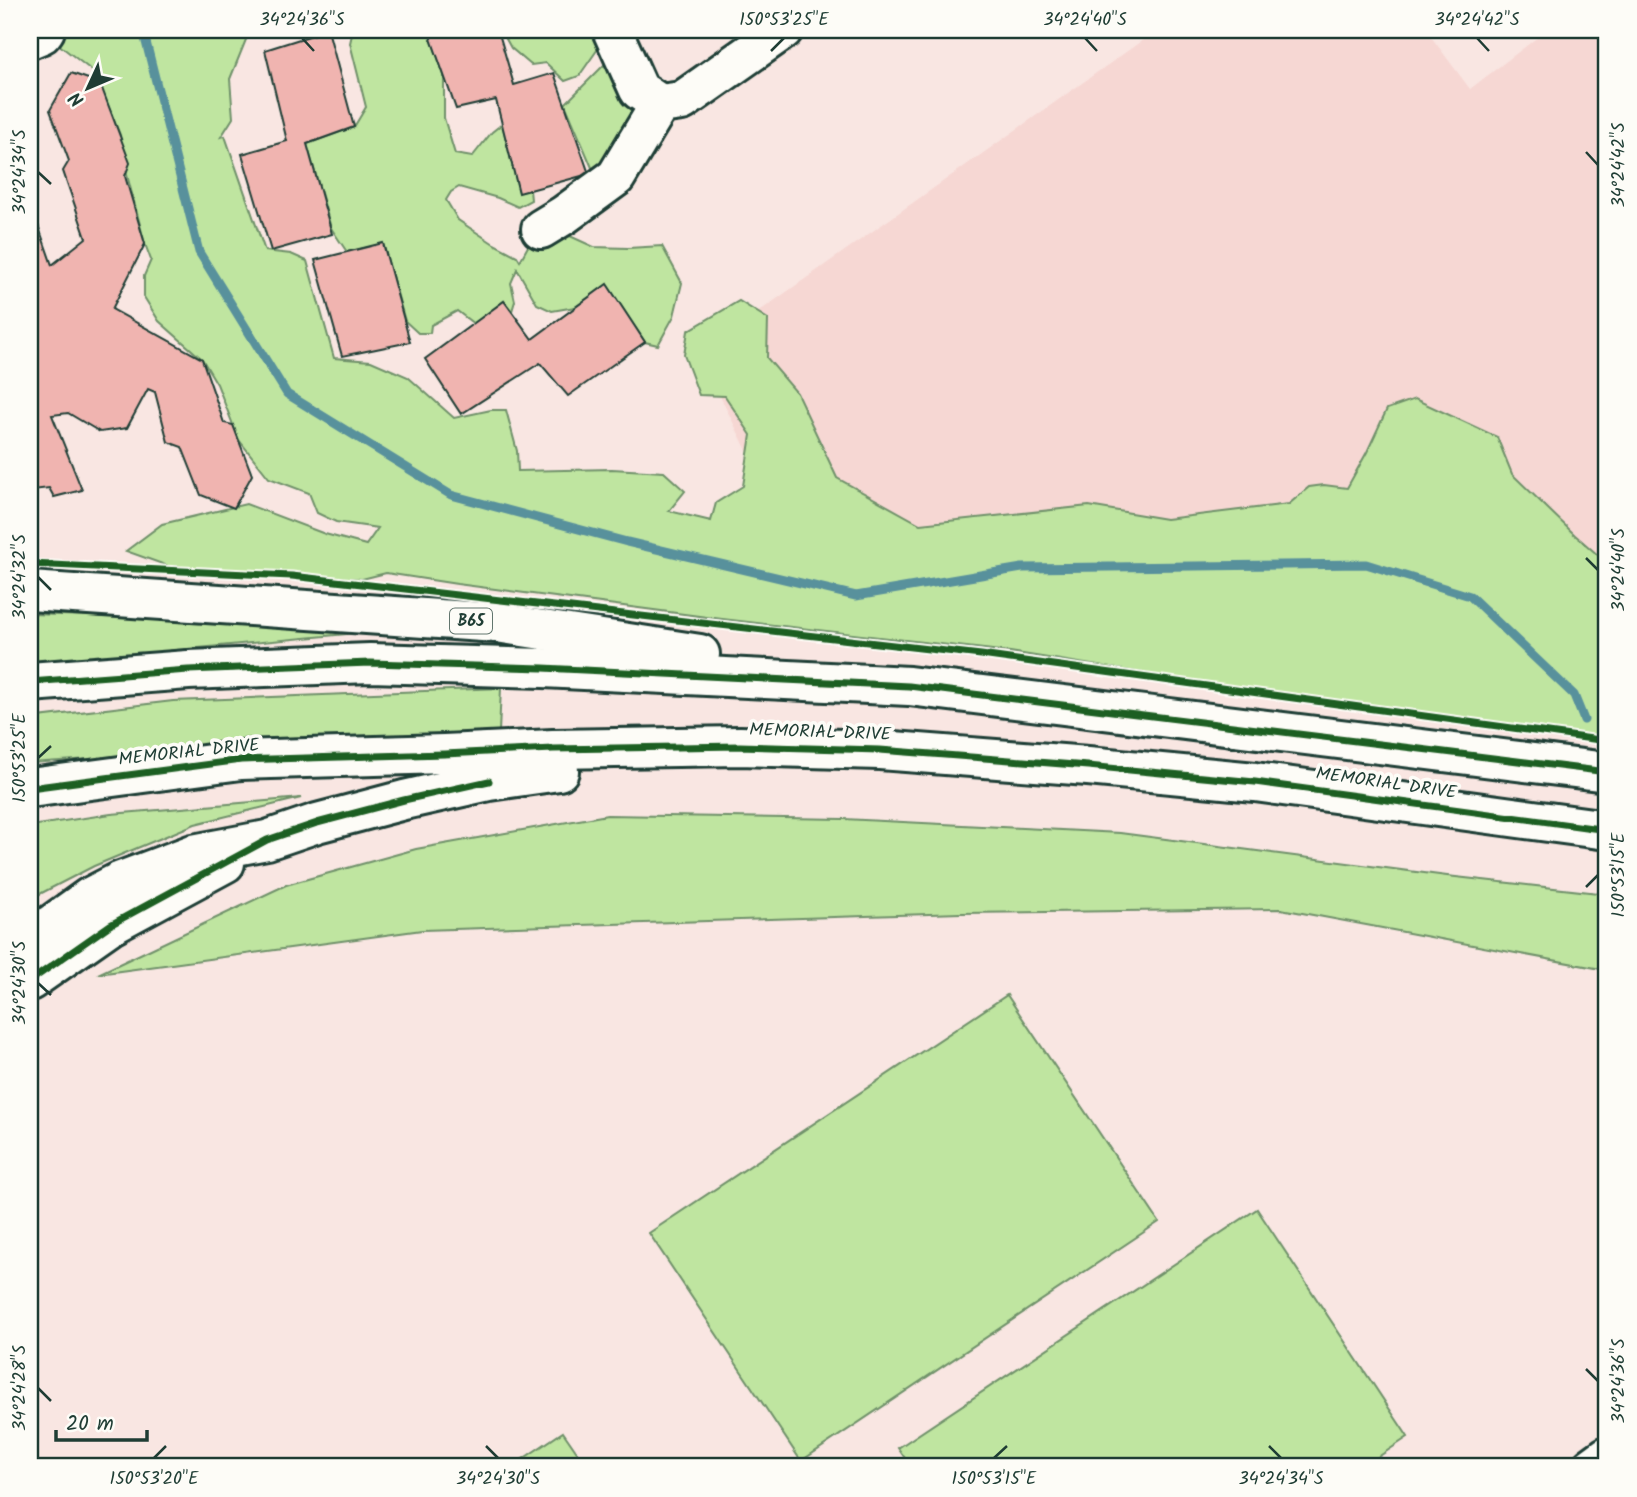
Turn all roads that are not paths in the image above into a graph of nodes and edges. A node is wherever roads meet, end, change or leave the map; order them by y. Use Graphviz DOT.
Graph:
graph roads {
  1 [pos="45,30"];
  2 [pos="612,30"];
  3 [pos="783,30"];
  4 [pos="30,39"];
  5 [pos="660,104"];
  6 [pos="541,229"];
  7 [pos="30,591"];
  8 [pos="30,681"];
  9 [pos="909,686"];
  10 [pos="740,746"];
  11 [pos="1607,772"];
  12 [pos="30,788"];
  13 [pos="1607,830"];
  14 [pos="267,840"];
  15 [pos="30,940"];
  16 [pos="30,981"];
  17 [pos="1607,1456"];
  18 [pos="1592,1467"];
  1 -- 4 [label="main road"];
  2 -- 5 [label="main road"];
  3 -- 5 [label="main road"];
  5 -- 6 [label="main road"];
  7 -- 9 [label="main road, B65"];
  8 -- 9 [label="main road"];
  9 -- 11 [label="main road"];
  10 -- 12 [label="main road, MEMORIAL DRIVE"];
  10 -- 13 [label="main road, MEMORIAL DRIVE"];
  10 -- 14 [label="main road"];
  14 -- 15 [label="main road"];
  14 -- 16 [label="main road"];
  17 -- 18 [label="main road"];
}
